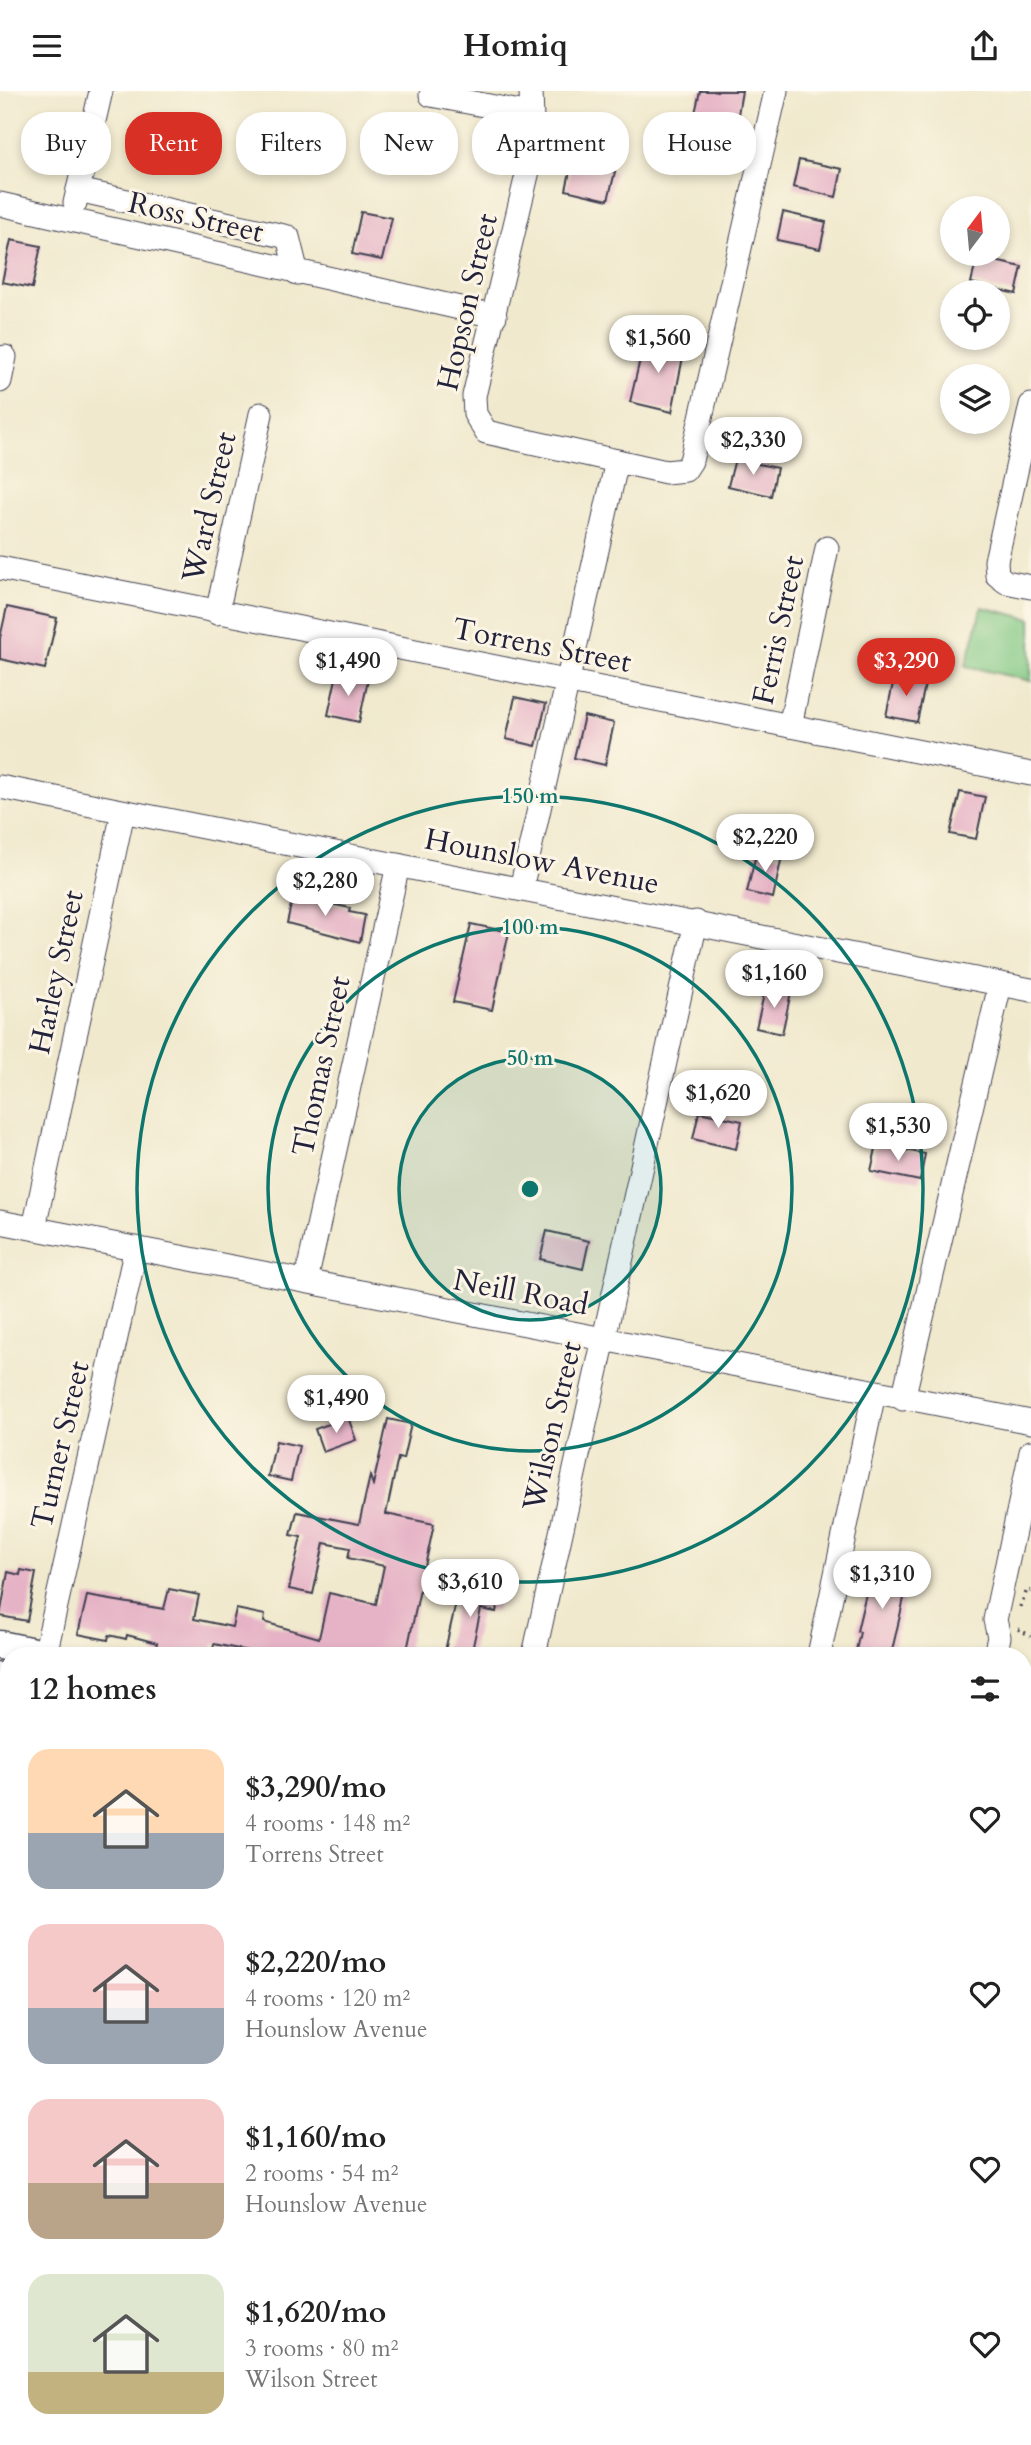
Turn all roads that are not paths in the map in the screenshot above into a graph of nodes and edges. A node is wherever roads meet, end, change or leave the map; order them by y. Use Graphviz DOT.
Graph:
graph roads {
  1 [pos="100,91"];
  2 [pos="776,91"];
  3 [pos="431,95"];
  4 [pos="531,102"];
  5 [pos="78,190"];
  6 [pos="0,204"];
  7 [pos="72,220"];
  8 [pos="296,273"];
  9 [pos="495,316"];
  10 [pos="5,357"];
  11 [pos="0,381"];
  12 [pos="1031,405"];
  13 [pos="261,414"];
  14 [pos="617,461"];
  15 [pos="827,548"];
  16 [pos="0,568"];
  17 [pos="1031,587"];
  18 [pos="217,613"];
  19 [pos="566,682"];
  20 [pos="790,726"];
  21 [pos="1031,774"];
  22 [pos="0,787"];
  23 [pos="123,812"];
  24 [pos="398,865"];
  25 [pos="521,889"];
  26 [pos="696,922"];
  27 [pos="1000,985"];
  28 [pos="1031,990"];
  29 [pos="0,1221"];
  30 [pos="34,1228"];
  31 [pos="136,1248"];
  32 [pos="306,1281"];
  33 [pos="604,1341"];
  34 [pos="874,1393"];
  35 [pos="903,1399"];
  36 [pos="1031,1422"];
  37 [pos="1031,1452"];
  38 [pos="48,1647"];
  39 [pos="536,1647"];
  40 [pos="822,1647"];
  41 [pos="997,1647"];
  1 -- 5 [label="street"];
  2 -- 14 [label="street"];
  3 -- 4 [label="street"];
  4 -- 9 [label="street, Hopson Street"];
  5 -- 7 [label="street"];
  5 -- 8 [label="street, Ross Street"];
  6 -- 7 [label="street, Ross Street"];
  7 -- 8 [label="street, Ross Street"];
  8 -- 9 [label="street, Ross Street"];
  9 -- 14 [label="street, Hopson Street"];
  10 -- 11 [label="street"];
  12 -- 17 [label="street"];
  13 -- 18 [label="street, Ward Street"];
  14 -- 19 [label="street"];
  15 -- 20 [label="street, Ferris Street"];
  16 -- 18 [label="street, Torrens Street"];
  18 -- 19 [label="street, Torrens Street"];
  19 -- 20 [label="street, Torrens Street"];
  19 -- 25 [label="street"];
  20 -- 21 [label="street, Torrens Street"];
  22 -- 23 [label="street, Hounslow Avenue"];
  23 -- 24 [label="street, Hounslow Avenue"];
  23 -- 30 [label="street, Harley Street"];
  24 -- 25 [label="street, Hounslow Avenue"];
  24 -- 32 [label="street, Thomas Street"];
  25 -- 26 [label="street, Hounslow Avenue"];
  26 -- 27 [label="street, Hounslow Avenue"];
  26 -- 33 [label="street, Wilson Street"];
  27 -- 28 [label="street, Hounslow Avenue"];
  27 -- 35 [label="street"];
  29 -- 30 [label="street, Neill Road"];
  30 -- 31 [label="street, Neill Road"];
  31 -- 32 [label="street, Neill Road"];
  31 -- 38 [label="street, Turner Street"];
  32 -- 33 [label="street, Neill Road"];
  33 -- 34 [label="street, Neill Road"];
  33 -- 39 [label="street, Wilson Street"];
  34 -- 35 [label="street, Neill Road"];
  34 -- 40 [label="street"];
  35 -- 36 [label="street, Neill Road"];
  37 -- 41 [label="street"];
}
